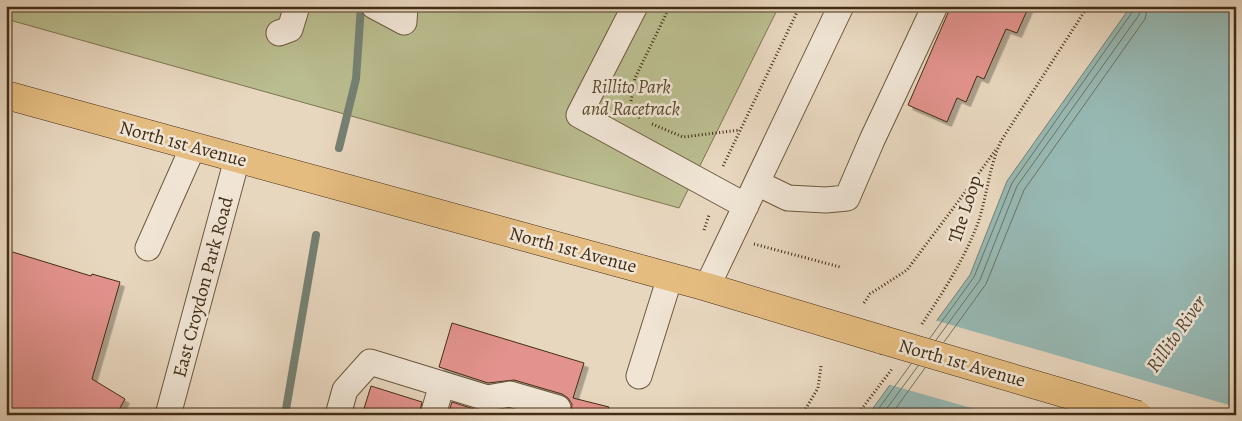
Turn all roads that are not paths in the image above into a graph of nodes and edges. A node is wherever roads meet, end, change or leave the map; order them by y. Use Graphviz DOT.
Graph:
graph roads {
  1 [pos="297,6"];
  2 [pos="374,6"];
  3 [pos="404,6"];
  4 [pos="635,6"];
  5 [pos="842,6"];
  6 [pos="935,6"];
  7 [pos="279,33"];
  8 [pos="6,95"];
  9 [pos="193,147"];
  10 [pos="237,159"];
  11 [pos="757,183"];
  12 [pos="746,206"];
  13 [pos="148,248"];
  14 [pos="670,276"];
  15 [pos="707,286"];
  16 [pos="639,376"];
  17 [pos="442,384"];
  18 [pos="495,405"];
  19 [pos="168,415"];
  20 [pos="338,415"];
  21 [pos="433,415"];
  22 [pos="556,415"];
  23 [pos="1138,415"];
  1 -- 7 [label="street"];
  2 -- 3 [label="street"];
  4 -- 12 [label="street"];
  5 -- 11 [label="street"];
  6 -- 11 [label="street"];
  8 -- 9 [label="main road, North 1st Avenue"];
  9 -- 10 [label="main road, North 1st Avenue"];
  9 -- 13 [label="street"];
  10 -- 14 [label="main road, North 1st Avenue"];
  10 -- 19 [label="street, East Croydon Park Road"];
  11 -- 12 [label="street"];
  12 -- 15 [label="street"];
  14 -- 15 [label="main road, North 1st Avenue"];
  14 -- 16 [label="street"];
  15 -- 23 [label="main road, North 1st Avenue, bridge"];
  17 -- 18 [label="street"];
  17 -- 20 [label="street"];
  17 -- 21 [label="street"];
  18 -- 22 [label="street"];
}
